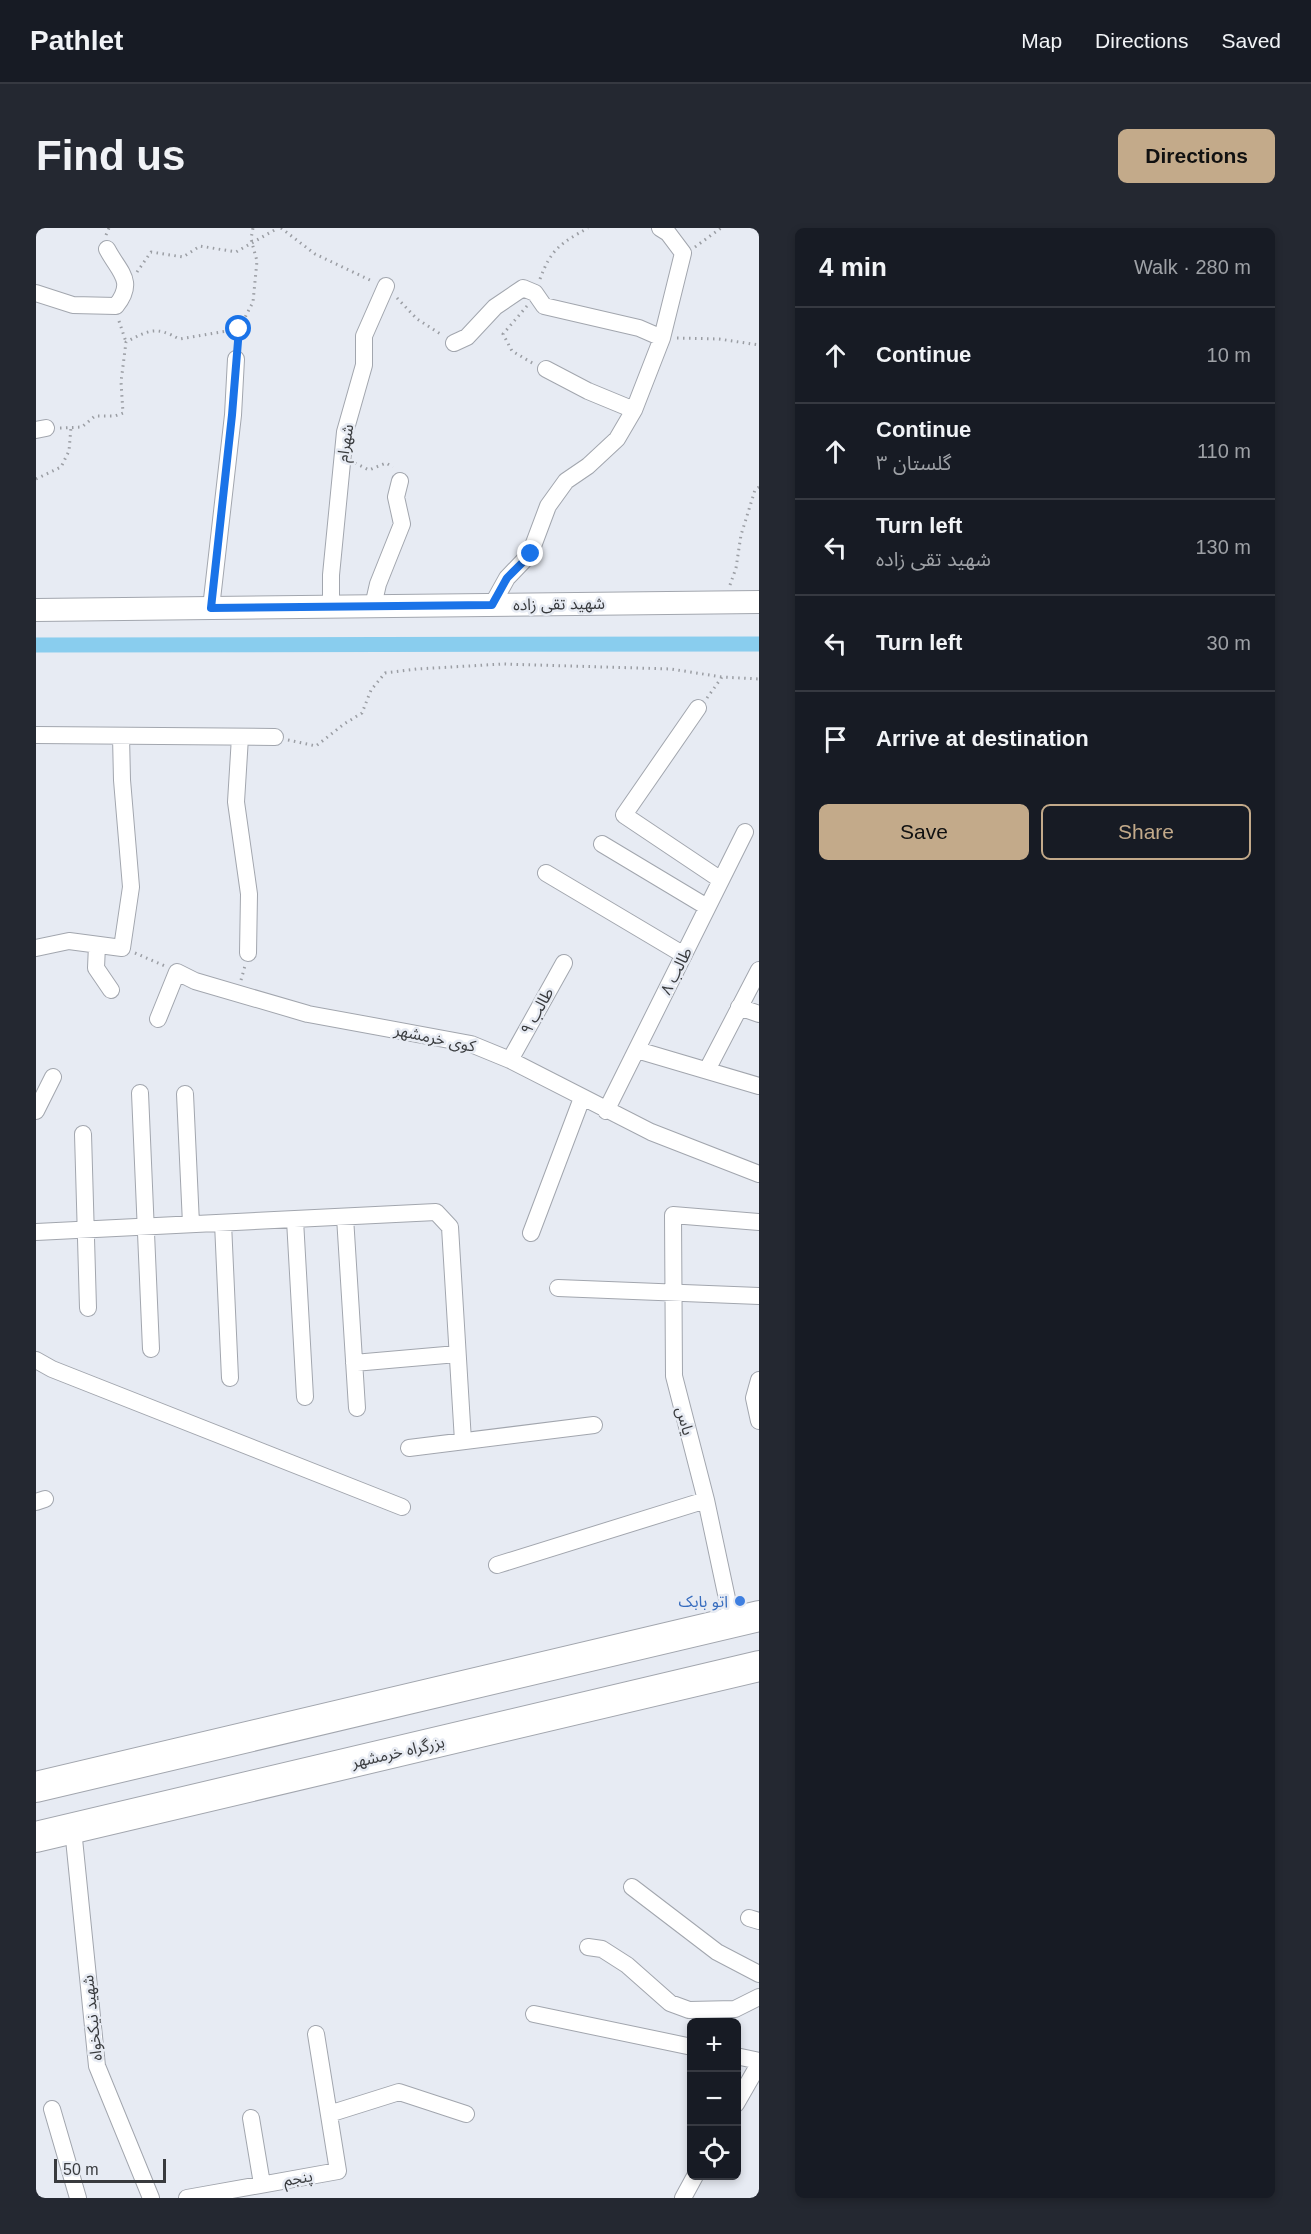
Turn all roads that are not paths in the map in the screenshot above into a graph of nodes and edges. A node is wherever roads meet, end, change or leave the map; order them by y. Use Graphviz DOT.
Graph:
graph roads {
  1 [pos="660,228"];
  2 [pos="107,249"];
  3 [pos="386,286"];
  4 [pos="36,293"];
  5 [pos="662,338"];
  6 [pos="454,343"];
  7 [pos="236,359"];
  8 [pos="546,369"];
  9 [pos="634,410"];
  10 [pos="400,481"];
  11 [pos="759,602"];
  12 [pos="492,605"];
  13 [pos="373,606"];
  14 [pos="331,607"];
  15 [pos="211,608"];
  16 [pos="36,610"];
  17 [pos="698,708"];
  18 [pos="36,735"];
  19 [pos="121,736"];
  20 [pos="240,737"];
  21 [pos="275,737"];
  22 [pos="745,832"];
  23 [pos="602,844"];
  24 [pos="546,873"];
  25 [pos="721,880"];
  26 [pos="707,908"];
  27 [pos="98,945"];
  28 [pos="36,948"];
  29 [pos="248,953"];
  30 [pos="684,955"];
  31 [pos="564,963"];
  32 [pos="759,970"];
  33 [pos="111,990"];
  34 [pos="739,1007"];
  35 [pos="759,1014"];
  36 [pos="158,1018"];
  37 [pos="636,1050"];
  38 [pos="510,1060"];
  39 [pos="707,1070"];
  40 [pos="53,1077"];
  41 [pos="759,1086"];
  42 [pos="140,1093"];
  43 [pos="185,1094"];
  44 [pos="582,1098"];
  45 [pos="37,1103"];
  46 [pos="606,1111"];
  47 [pos="83,1134"];
  48 [pos="759,1174"];
  49 [pos="345,1216"];
  50 [pos="295,1220"];
  51 [pos="759,1222"];
  52 [pos="223,1223"];
  53 [pos="191,1224"];
  54 [pos="146,1226"];
  55 [pos="87,1229"];
  56 [pos="36,1232"];
  57 [pos="531,1233"];
  58 [pos="558,1288"];
  59 [pos="672,1292"];
  60 [pos="759,1296"];
  61 [pos="88,1308"];
  62 [pos="151,1349"];
  63 [pos="457,1354"];
  64 [pos="36,1360"];
  65 [pos="354,1363"];
  66 [pos="230,1378"];
  67 [pos="759,1380"];
  68 [pos="305,1397"];
  69 [pos="357,1408"];
  70 [pos="759,1421"];
  71 [pos="594,1425"];
  72 [pos="463,1441"];
  73 [pos="410,1448"];
  74 [pos="706,1500"];
  75 [pos="402,1507"];
  76 [pos="497,1565"];
  77 [pos="746,1619"];
  78 [pos="759,1648"];
  79 [pos="759,1666"];
  80 [pos="709,1678"];
  81 [pos="36,1787"];
  82 [pos="73,1829"];
  83 [pos="36,1837"];
  84 [pos="632,1887"];
  85 [pos="588,1947"];
  86 [pos="759,1974"];
  87 [pos="759,1997"];
  88 [pos="534,2014"];
  89 [pos="316,2034"];
  90 [pos="687,2046"];
  91 [pos="741,2058"];
  92 [pos="759,2063"];
  93 [pos="741,2095"];
  94 [pos="52,2109"];
  95 [pos="329,2114"];
  96 [pos="466,2114"];
  97 [pos="251,2118"];
  98 [pos="692,2180"];
  99 [pos="262,2184"];
  100 [pos="243,2192"];
  101 [pos="78,2198"];
  102 [pos="151,2198"];
  103 [pos="187,2198"];
  104 [pos="683,2198"];
  1 -- 5 [label="street"];
  2 -- 4 [label="street"];
  3 -- 14 [label="street, شهرام"];
  5 -- 6 [label="street"];
  5 -- 9 [label="street"];
  7 -- 15 [label="street"];
  8 -- 9 [label="street"];
  9 -- 12 [label="street"];
  10 -- 13 [label="street"];
  11 -- 12 [label="main road, شهید تقی زاده"];
  12 -- 13 [label="main road, شهید تقی زاده"];
  13 -- 14 [label="main road, شهید تقی زاده"];
  14 -- 15 [label="main road, شهید تقی زاده"];
  15 -- 16 [label="main road, شهید تقی زاده"];
  17 -- 25 [label="street"];
  18 -- 19 [label="street"];
  19 -- 20 [label="street"];
  19 -- 27 [label="street"];
  20 -- 21 [label="street"];
  20 -- 29 [label="street"];
  22 -- 25 [label="street, طالب ۸"];
  23 -- 26 [label="street"];
  24 -- 30 [label="street"];
  25 -- 26 [label="street, طالب ۸"];
  26 -- 30 [label="street, طالب ۸"];
  27 -- 28 [label="street"];
  27 -- 33 [label="street"];
  30 -- 37 [label="street, طالب ۸"];
  31 -- 38 [label="street, طالب ۹"];
  32 -- 34 [label="street"];
  34 -- 35 [label="street"];
  34 -- 39 [label="street"];
  36 -- 38 [label="street, کوی خرمشهر"];
  37 -- 39 [label="street"];
  37 -- 46 [label="street, طالب ۸"];
  38 -- 44 [label="street, کوی خرمشهر"];
  39 -- 41 [label="street"];
  40 -- 45 [label="street"];
  42 -- 54 [label="street"];
  43 -- 53 [label="street"];
  44 -- 46 [label="street, کوی خرمشهر"];
  44 -- 57 [label="street"];
  46 -- 48 [label="street, کوی خرمشهر"];
  47 -- 55 [label="street"];
  49 -- 50 [label="street"];
  49 -- 63 [label="street"];
  49 -- 65 [label="street"];
  50 -- 52 [label="street"];
  50 -- 68 [label="street"];
  51 -- 59 [label="street, یاس"];
  52 -- 53 [label="street"];
  52 -- 66 [label="street"];
  53 -- 54 [label="street"];
  54 -- 55 [label="street"];
  54 -- 62 [label="street"];
  55 -- 56 [label="street"];
  55 -- 61 [label="street"];
  58 -- 59 [label="street"];
  59 -- 60 [label="street"];
  59 -- 74 [label="street, یاس"];
  63 -- 65 [label="street"];
  63 -- 72 [label="street"];
  64 -- 75 [label="street"];
  65 -- 69 [label="street"];
  67 -- 70 [label="street"];
  71 -- 72 [label="street"];
  72 -- 73 [label="street"];
  74 -- 76 [label="street"];
  74 -- 77 [label="street, یاس"];
  77 -- 81 [label="highway"];
  78 -- 80 [label="highway"];
  79 -- 80 [label="highway, بزرگراه خرمشهر"];
  80 -- 82 [label="highway, بزرگراه خرمشهر"];
  82 -- 83 [label="highway, بزرگراه خرمشهر"];
  82 -- 102 [label="street, شهید نیکخواه"];
  84 -- 86 [label="street"];
  85 -- 87 [label="street"];
  88 -- 90 [label="street"];
  89 -- 95 [label="street"];
  91 -- 92 [label="street"];
  92 -- 93 [label="street"];
  94 -- 101 [label="street"];
  95 -- 96 [label="street"];
  95 -- 99 [label="street, پنجم"];
  97 -- 99 [label="street"];
  98 -- 104 [label="street"];
  99 -- 100 [label="street, پنجم"];
  100 -- 103 [label="street, پنجم"];
}
